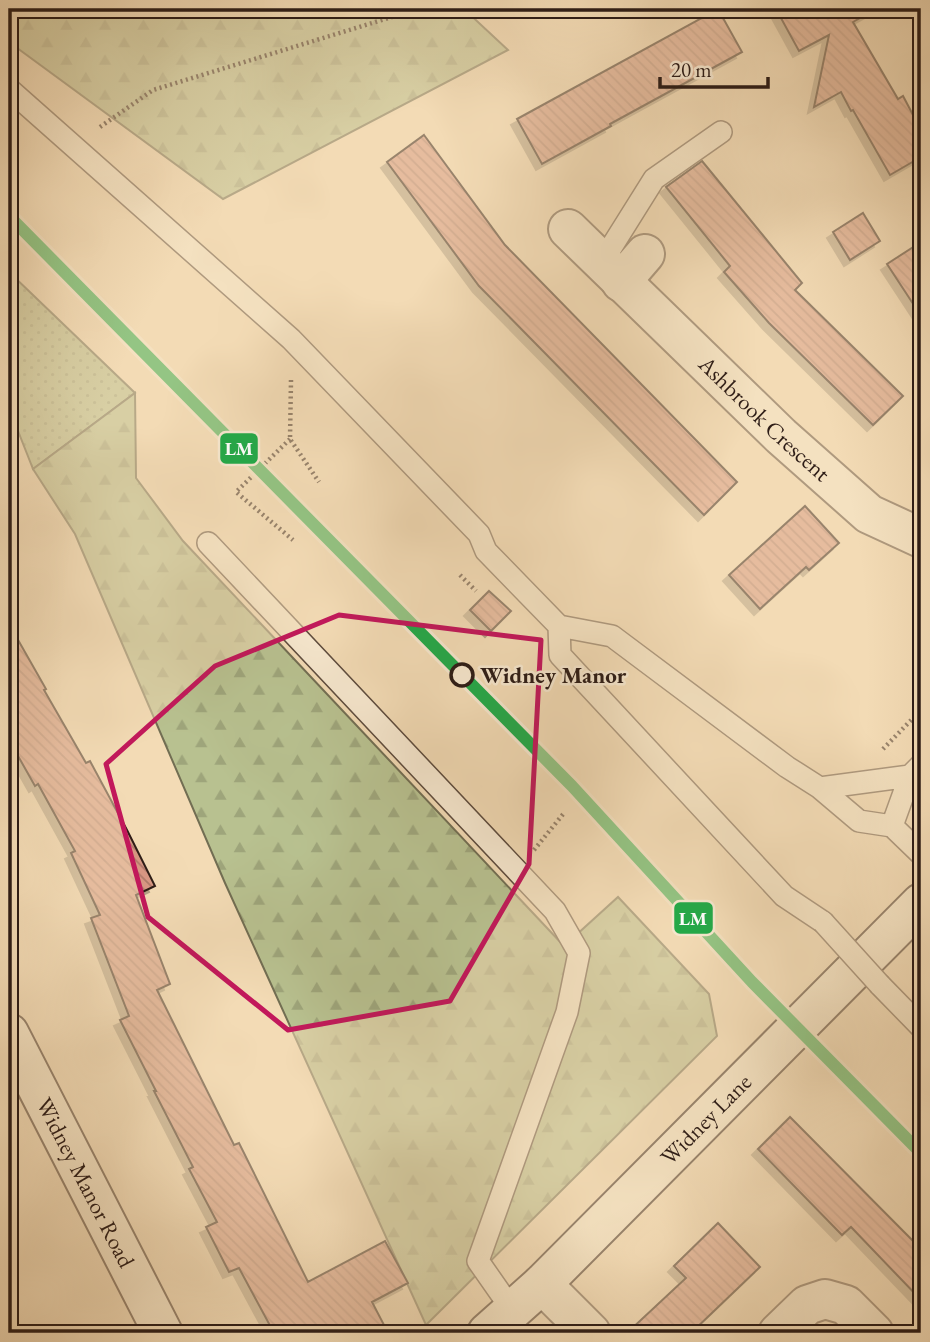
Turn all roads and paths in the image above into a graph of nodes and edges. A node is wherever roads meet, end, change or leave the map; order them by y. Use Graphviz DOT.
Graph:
graph roads {
  1 [pos="418,9"];
  2 [pos="9,89"];
  3 [pos="100,127"];
  4 [pos="721,132"];
  5 [pos="568,229"];
  6 [pos="623,266"];
  7 [pos="291,339"];
  8 [pos="290,439"];
  9 [pos="319,482"];
  10 [pos="921,538"];
  11 [pos="293,540"];
  12 [pos="208,543"];
  13 [pos="460,575"];
  14 [pos="476,591"];
  15 [pos="559,626"];
  16 [pos="921,710"];
  17 [pos="880,752"];
  18 [pos="916,770"];
  19 [pos="820,788"];
  20 [pos="564,813"];
  21 [pos="892,826"];
  22 [pos="921,854"];
  23 [pos="516,872"];
  24 [pos="921,903"];
  25 [pos="921,1027"];
  26 [pos="9,1033"];
  27 [pos="542,1284"];
  28 [pos="500,1322"];
  29 [pos="163,1333"];
  30 [pos="591,1333"];
  31 [pos="778,1333"];
  32 [pos="874,1333"];
  1 -- 3 [label="path"];
  2 -- 7 [label="lane"];
  4 -- 6 [label="lane"];
  5 -- 6 [label="street, Ashbrook Crescent"];
  6 -- 10 [label="street, Ashbrook Crescent"];
  7 -- 8 [label="path"];
  7 -- 15 [label="lane"];
  8 -- 9 [label="path"];
  8 -- 11 [label="path"];
  12 -- 23 [label="lane"];
  13 -- 14 [label="path"];
  15 -- 19 [label="lane"];
  15 -- 25 [label="lane, bridge"];
  16 -- 17 [label="path"];
  18 -- 19 [label="lane"];
  18 -- 21 [label="lane"];
  19 -- 21 [label="lane"];
  20 -- 23 [label="path"];
  21 -- 22 [label="lane"];
  23 -- 28 [label="lane"];
  24 -- 27 [label="street, Widney Lane"];
  26 -- 29 [label="street, Widney Manor Road"];
  27 -- 28 [label="street, Widney Lane"];
  27 -- 30 [label="street"];
  31 -- 32 [label="street"];
}
